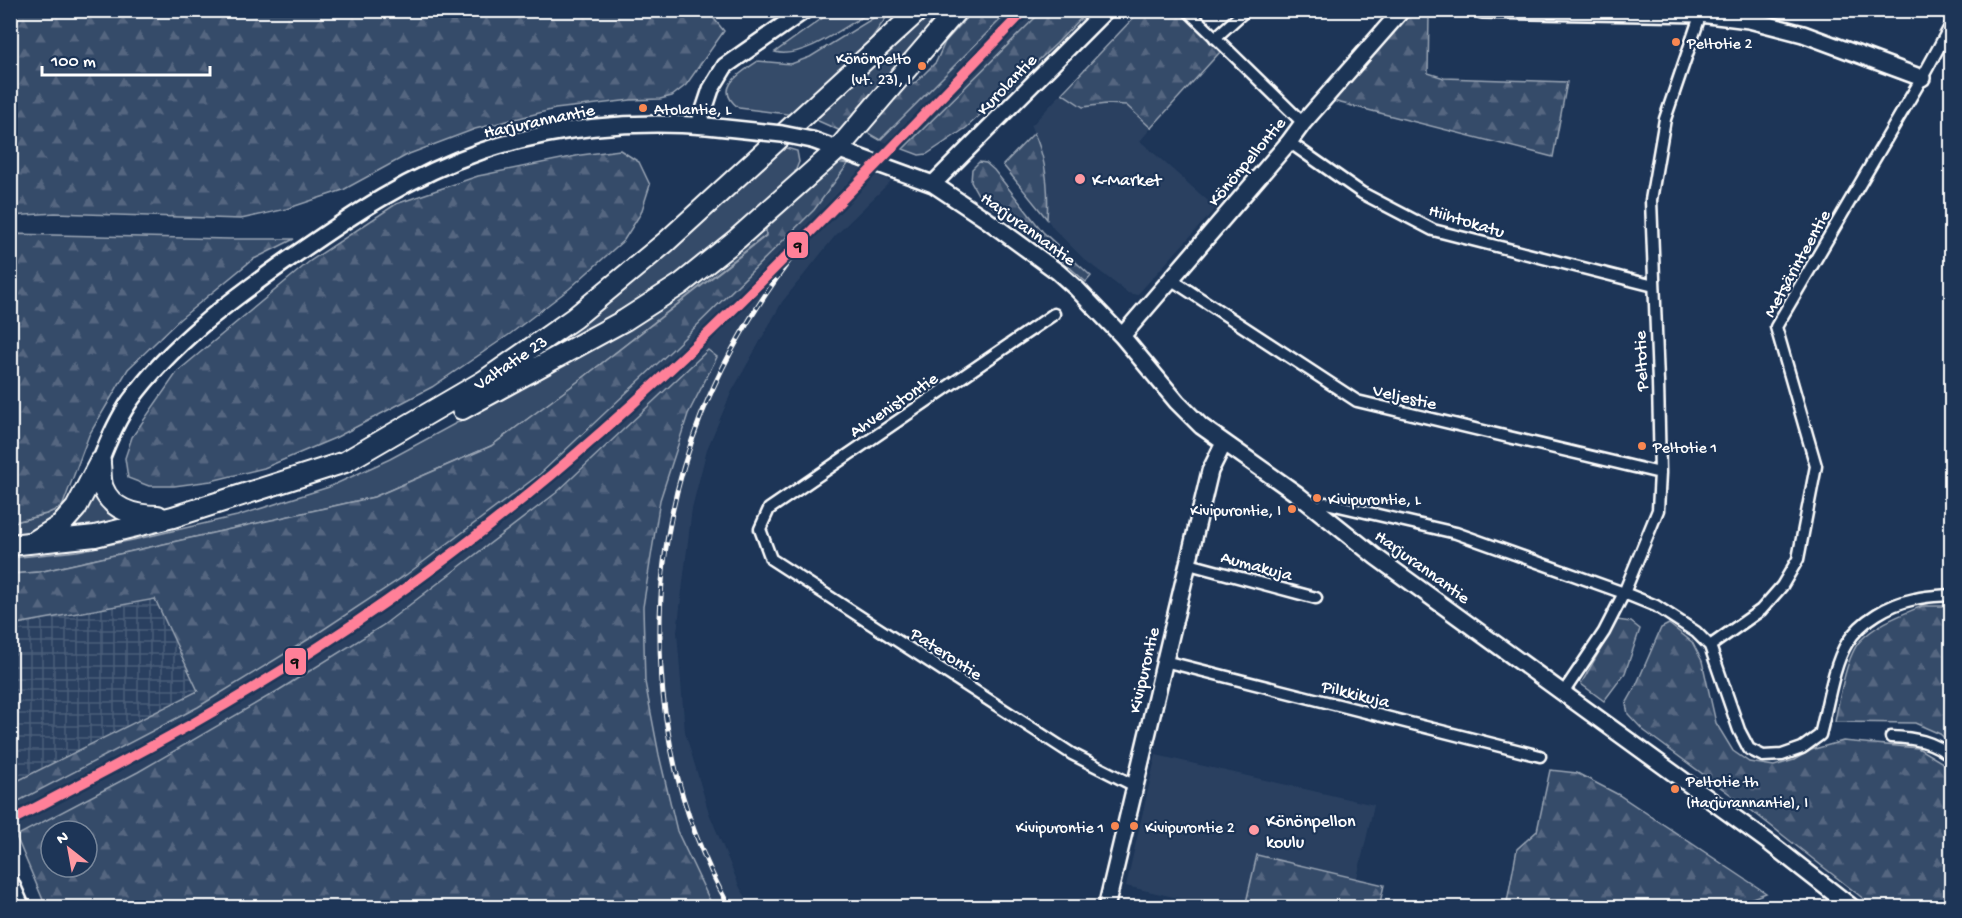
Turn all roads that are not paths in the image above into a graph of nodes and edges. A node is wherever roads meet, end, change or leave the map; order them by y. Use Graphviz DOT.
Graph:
graph roads {
  1 [pos="805,10"];
  2 [pos="919,10"];
  3 [pos="957,10"];
  4 [pos="1106,10"];
  5 [pos="1187,10"];
  6 [pos="1246,10"];
  7 [pos="1402,10"];
  8 [pos="1482,10"];
  9 [pos="1701,12"];
  10 [pos="1952,23"];
  11 [pos="1215,38"];
  12 [pos="1922,78"];
  13 [pos="1303,123"];
  14 [pos="703,125"];
  15 [pos="1289,142"];
  16 [pos="843,151"];
  17 [pos="933,184"];
  18 [pos="1172,280"];
  19 [pos="1654,286"];
  20 [pos="1054,314"];
  21 [pos="1122,336"];
  22 [pos="1224,443"];
  23 [pos="100,462"];
  24 [pos="345,462"];
  25 [pos="1660,473"];
  26 [pos="1317,510"];
  27 [pos="173,516"];
  28 [pos="760,529"];
  29 [pos="30,544"];
  30 [pos="10,545"];
  31 [pos="1189,564"];
  32 [pos="1624,593"];
  33 [pos="1952,595"];
  34 [pos="1316,598"];
  35 [pos="1710,646"];
  36 [pos="1164,661"];
  37 [pos="1563,693"];
  38 [pos="1891,737"];
  39 [pos="1540,756"];
  40 [pos="1952,756"];
  41 [pos="1135,786"];
  42 [pos="10,881"];
  43 [pos="22,908"];
  44 [pos="1106,908"];
  45 [pos="1853,908"];
  1 -- 14 [label="street"];
  2 -- 24 [label="highway, Valtatie 23"];
  3 -- 16 [label="highway"];
  4 -- 17 [label="street, Kurolantie"];
  5 -- 11 [label="street"];
  6 -- 11 [label="street"];
  7 -- 13 [label="street, Könönpellontie"];
  8 -- 9 [label="street"];
  9 -- 12 [label="street"];
  9 -- 19 [label="street, Peltotie"];
  10 -- 12 [label="street, Metsärinteentie"];
  11 -- 13 [label="street"];
  12 -- 35 [label="street, Metsärinteentie"];
  13 -- 15 [label="street, Könönpellontie"];
  14 -- 16 [label="street, Harjurannantie, bridge"];
  14 -- 23 [label="street, Harjurannantie"];
  15 -- 18 [label="street, Könönpellontie"];
  15 -- 19 [label="street, Hiihtokatu"];
  16 -- 17 [label="street, Harjurannantie"];
  16 -- 24 [label="highway"];
  17 -- 21 [label="street, Harjurannantie"];
  18 -- 21 [label="street, Könönpellontie"];
  18 -- 25 [label="street, Veljestie"];
  19 -- 25 [label="street, Peltotie"];
  20 -- 28 [label="street, Ahvenistontie"];
  21 -- 22 [label="street, Harjurannantie"];
  22 -- 26 [label="street, Harjurannantie"];
  22 -- 31 [label="street, Kivipurontie"];
  23 -- 27 [label="highway"];
  23 -- 29 [label="highway"];
  24 -- 27 [label="highway, Valtatie 23"];
  25 -- 32 [label="street, Peltotie"];
  26 -- 32 [label="street"];
  26 -- 37 [label="street, Harjurannantie"];
  27 -- 29 [label="highway, Valtatie 23"];
  28 -- 41 [label="street, Paterontie"];
  29 -- 30 [label="highway, Valtatie 23"];
  31 -- 34 [label="street, Aumakuja"];
  31 -- 36 [label="street, Kivipurontie"];
  32 -- 35 [label="street"];
  32 -- 37 [label="street, Peltotie"];
  33 -- 35 [label="street"];
  36 -- 39 [label="street, Pilkkikuja"];
  36 -- 41 [label="street, Kivipurontie"];
  37 -- 45 [label="street, Harjurannantie"];
  38 -- 40 [label="street"];
  41 -- 44 [label="street, Kivipurontie"];
  42 -- 43 [label="street"];
}
